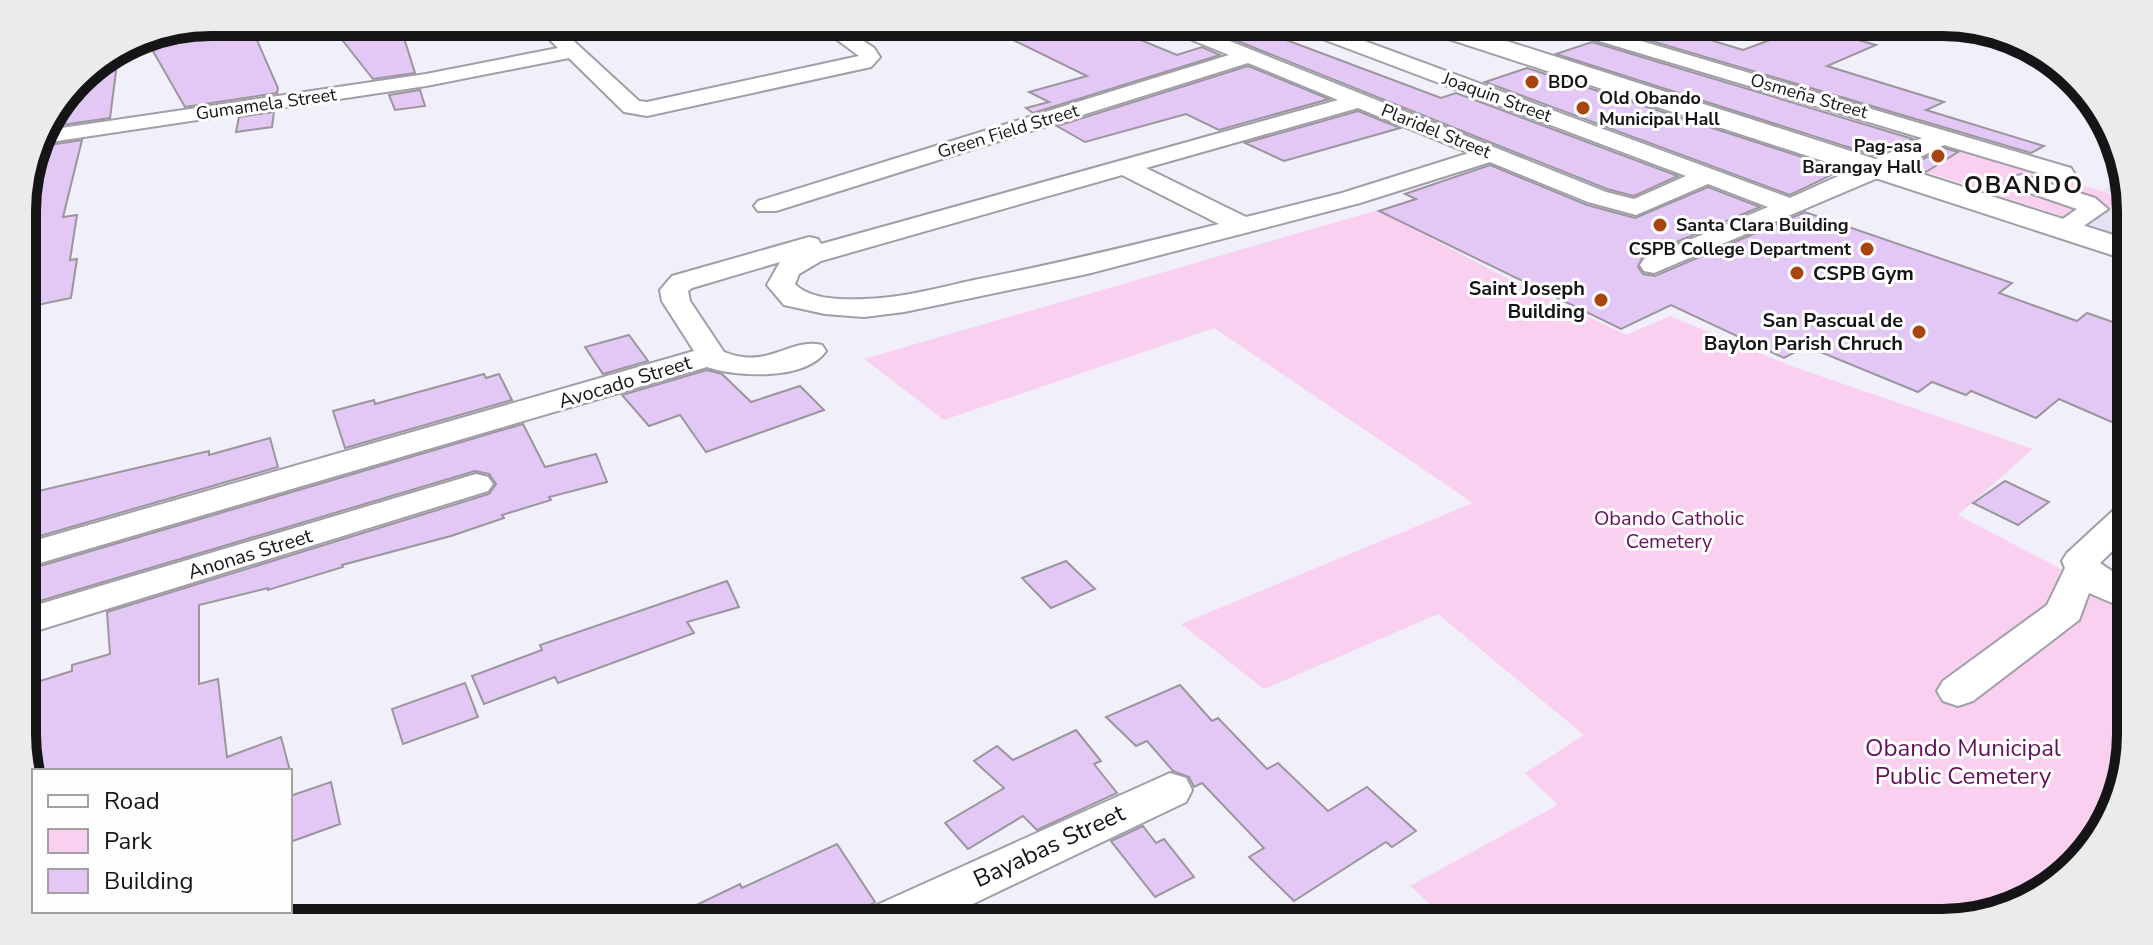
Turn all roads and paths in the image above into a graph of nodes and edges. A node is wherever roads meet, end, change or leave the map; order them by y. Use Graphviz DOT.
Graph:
graph roads {
  1 [pos="558,36"];
  2 [pos="844,36"];
  3 [pos="1199,36"];
  4 [pos="1332,36"];
  5 [pos="1465,36"];
  6 [pos="1604,36"];
  7 [pos="575,51"];
  8 [pos="1248,56"];
  9 [pos="1359,101"];
  10 [pos="1211,133"];
  11 [pos="53,136"];
  12 [pos="1945,136"];
  13 [pos="1491,154"];
  14 [pos="1126,168"];
  15 [pos="1878,169"];
  16 [pos="2062,173"];
  17 [pos="1707,176"];
  18 [pos="2022,182"];
  19 [pos="767,206"];
  20 [pos="1789,206"];
  21 [pos="1242,225"];
  22 [pos="2063,228"];
  23 [pos="2117,247"];
  24 [pos="1654,265"];
  25 [pos="811,351"];
  26 [pos="707,356"];
  27 [pos="476,484"];
  28 [pos="2117,527"];
  29 [pos="36,552"];
  30 [pos="2083,568"];
  31 [pos="2117,592"];
  32 [pos="36,618"];
  33 [pos="1958,691"];
  34 [pos="1170,790"];
  35 [pos="915,909"];
  1 -- 7 [label="street"];
  2 -- 7 [label="street"];
  3 -- 8 [label="street, Plaridel Street"];
  4 -- 17 [label="street, Joaquin Street"];
  5 -- 15 [label="main road"];
  6 -- 12 [label="street, Osmeña Street"];
  7 -- 11 [label="street, Gumamela Street"];
  8 -- 9 [label="street, Plaridel Street"];
  8 -- 19 [label="street, Green Field Street"];
  9 -- 13 [label="street, Plaridel Street"];
  9 -- 14 [label="street"];
  10 -- 26 [label="street, Avocado Street"];
  12 -- 15 [label="street"];
  12 -- 16 [label="street, Osmeña Street"];
  13 -- 17 [label="street, Plaridel Street"];
  13 -- 21 [label="street"];
  14 -- 21 [label="street"];
  14 -- 21 [label="street"];
  15 -- 20 [label="street"];
  15 -- 22 [label="main road"];
  17 -- 20 [label="street, Joaquin Street"];
  18 -- 22 [label="street"];
  20 -- 24 [label="street"];
  22 -- 23 [label="main road"];
  25 -- 26 [label="street"];
  26 -- 29 [label="street, Avocado Street"];
  27 -- 32 [label="street, Anonas Street"];
  28 -- 30 [label="street"];
  30 -- 31 [label="street"];
  30 -- 33 [label="street"];
  34 -- 35 [label="street, Bayabas Street"];
}
